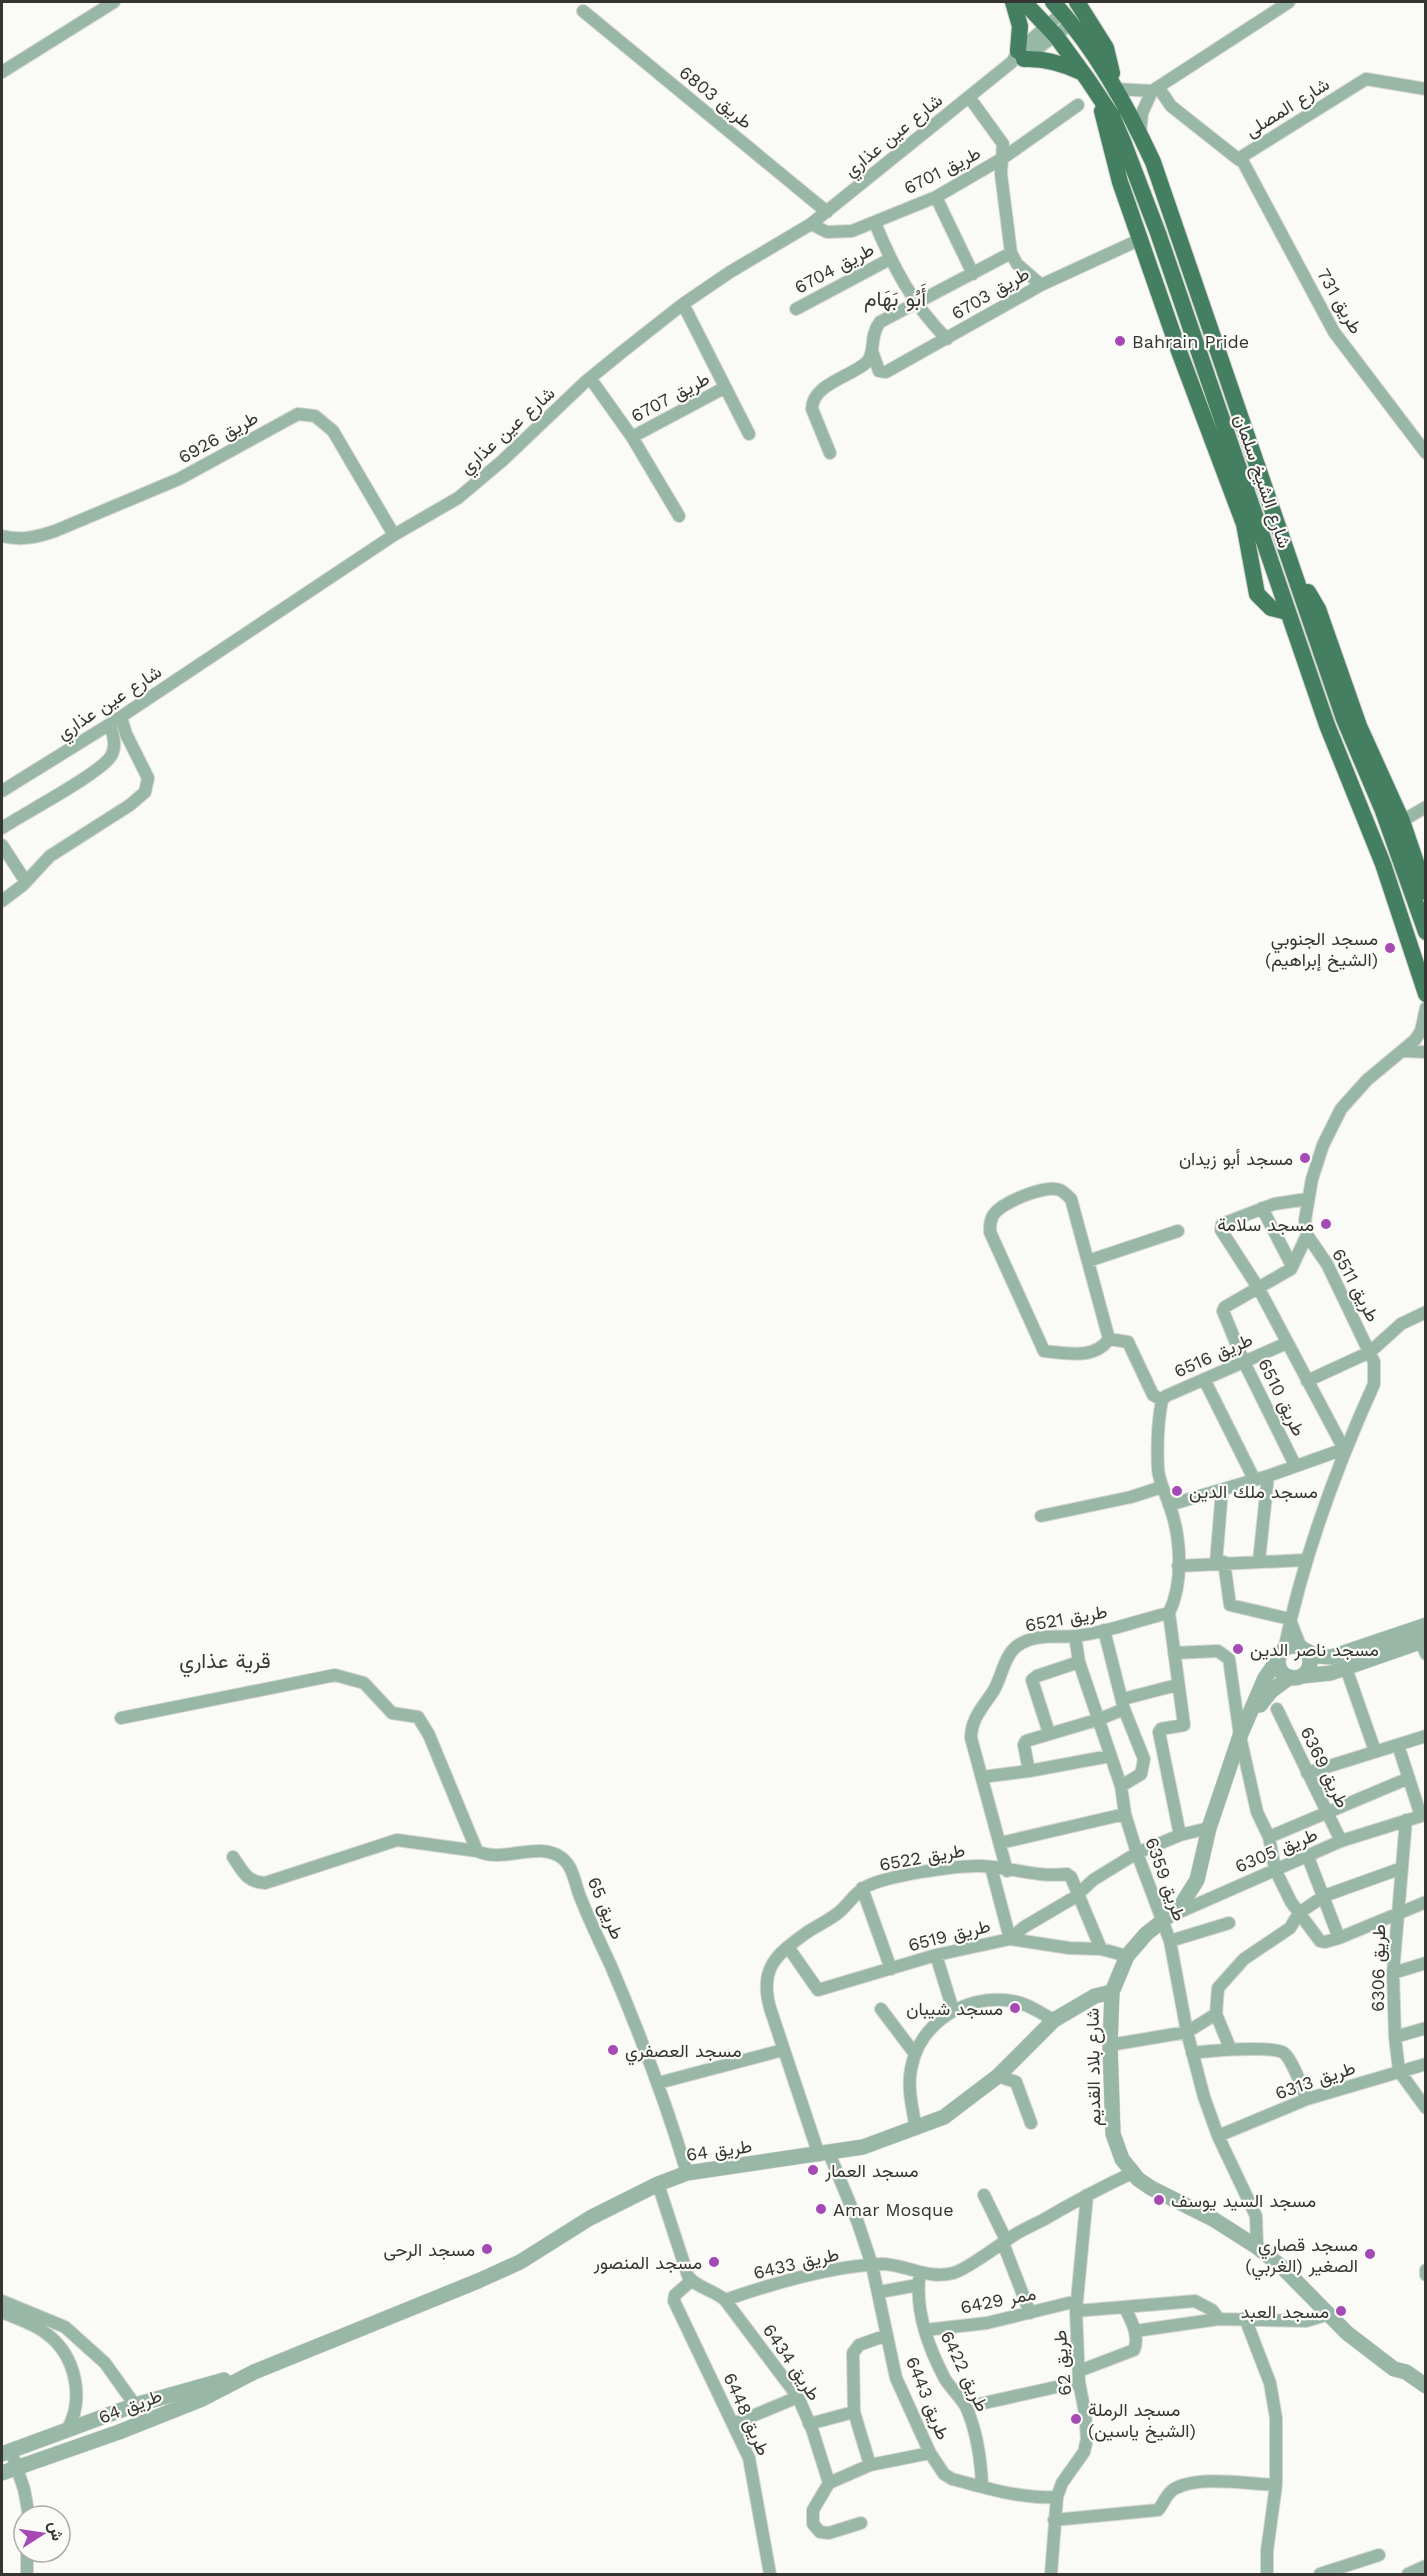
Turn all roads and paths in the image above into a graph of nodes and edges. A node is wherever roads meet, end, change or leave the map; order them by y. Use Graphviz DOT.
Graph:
graph roads {
  1 [pos="114,2"];
  2 [pos="1013,2"];
  3 [pos="1024,2"];
  4 [pos="1077,2"];
  5 [pos="1289,2"];
  6 [pos="583,11"];
  7 [pos="1063,12"];
  8 [pos="1051,30"];
  9 [pos="1018,57"];
  10 [pos="2,72"];
  11 [pos="1082,72"];
  12 [pos="1116,89"];
  13 [pos="1155,89"];
  14 [pos="1425,89"];
  15 [pos="1099,96"];
  16 [pos="969,97"];
  17 [pos="1078,105"];
  18 [pos="1140,135"];
  19 [pos="1003,158"];
  20 [pos="1238,159"];
  21 [pos="936,196"];
  22 [pos="827,212"];
  23 [pos="875,223"];
  24 [pos="811,224"];
  25 [pos="1141,239"];
  26 [pos="1011,253"];
  27 [pos="890,259"];
  28 [pos="973,274"];
  29 [pos="1041,285"];
  30 [pos="683,304"];
  31 [pos="916,304"];
  32 [pos="796,309"];
  33 [pos="947,339"];
  34 [pos="872,351"];
  35 [pos="590,378"];
  36 [pos="724,388"];
  37 [pos="748,434"];
  38 [pos="632,437"];
  39 [pos="830,453"];
  40 [pos="1425,453"];
  41 [pos="679,516"];
  42 [pos="394,535"];
  43 [pos="2,536"];
  44 [pos="1297,581"];
  45 [pos="1287,612"];
  46 [pos="121,717"];
  47 [pos="110,724"];
  48 [pos="2,791"];
  49 [pos="1425,807"];
  50 [pos="1402,821"];
  51 [pos="2,828"];
  52 [pos="2,845"];
  53 [pos="26,882"];
  54 [pos="1425,892"];
  55 [pos="2,901"];
  56 [pos="1425,932"];
  57 [pos="1425,994"];
  58 [pos="1425,1008"];
  59 [pos="1403,1051"];
  60 [pos="1425,1052"];
  61 [pos="1307,1199"];
  62 [pos="1262,1208"];
  63 [pos="1178,1231"];
  64 [pos="1307,1235"];
  65 [pos="1088,1261"];
  66 [pos="1292,1266"];
  67 [pos="1259,1289"];
  68 [pos="1425,1312"];
  69 [pos="1109,1339"];
  70 [pos="1287,1343"];
  71 [pos="1372,1357"];
  72 [pos="1243,1360"];
  73 [pos="1204,1379"];
  74 [pos="1307,1381"];
  75 [pos="1162,1400"];
  76 [pos="1344,1449"];
  77 [pos="1295,1465"];
  78 [pos="1268,1476"];
  79 [pos="1254,1479"];
  80 [pos="1162,1487"];
  81 [pos="1222,1490"];
  82 [pos="1169,1505"];
  83 [pos="1041,1516"];
  84 [pos="1305,1560"];
  85 [pos="1259,1561"];
  86 [pos="1220,1562"];
  87 [pos="1178,1566"];
  88 [pos="1169,1613"];
  89 [pos="1290,1619"];
  90 [pos="1425,1625"];
  91 [pos="1104,1630"];
  92 [pos="1075,1636"];
  93 [pos="1424,1645"];
  94 [pos="1303,1649"];
  95 [pos="1174,1653"];
  96 [pos="1281,1654"];
  97 [pos="1079,1662"];
  98 [pos="1346,1668"];
  99 [pos="1296,1676"];
  100 [pos="1177,1685"];
  101 [pos="1123,1704"];
  102 [pos="1277,1709"];
  103 [pos="121,1718"];
  104 [pos="1100,1719"];
  105 [pos="1049,1733"];
  106 [pos="1240,1736"];
  107 [pos="1425,1736"];
  108 [pos="1398,1745"];
  109 [pos="1375,1751"];
  110 [pos="1162,1755"];
  111 [pos="1110,1756"];
  112 [pos="1144,1758"];
  113 [pos="1029,1771"];
  114 [pos="1307,1773"];
  115 [pos="982,1777"];
  116 [pos="1409,1778"];
  117 [pos="1121,1785"];
  118 [pos="1328,1811"];
  119 [pos="1125,1814"];
  120 [pos="1423,1818"];
  121 [pos="1406,1820"];
  122 [pos="1209,1828"];
  123 [pos="1180,1835"];
  124 [pos="1269,1837"];
  125 [pos="1341,1841"];
  126 [pos="1000,1843"];
  127 [pos="477,1851"];
  128 [pos="1137,1853"];
  129 [pos="233,1857"];
  130 [pos="1308,1857"];
  131 [pos="991,1867"];
  132 [pos="1402,1868"];
  133 [pos="1275,1869"];
  134 [pos="1007,1871"];
  135 [pos="862,1888"];
  136 [pos="1078,1894"];
  137 [pos="1324,1896"];
  138 [pos="1425,1902"];
  139 [pos="1299,1913"];
  140 [pos="1397,1913"];
  141 [pos="1163,1920"];
  142 [pos="1229,1923"];
  143 [pos="1340,1938"];
  144 [pos="1010,1939"];
  145 [pos="1170,1941"];
  146 [pos="788,1947"];
  147 [pos="1101,1949"];
  148 [pos="936,1955"];
  149 [pos="1127,1956"];
  150 [pos="1425,1963"];
  151 [pos="891,1969"];
  152 [pos="1392,1973"];
  153 [pos="1112,1992"];
  154 [pos="881,2009"];
  155 [pos="953,2010"];
  156 [pos="1216,2014"];
  157 [pos="1054,2020"];
  158 [pos="1425,2028"];
  159 [pos="1187,2032"];
  160 [pos="1395,2037"];
  161 [pos="1110,2045"];
  162 [pos="1230,2048"];
  163 [pos="783,2050"];
  164 [pos="1192,2053"];
  165 [pos="915,2054"];
  166 [pos="1425,2064"];
  167 [pos="1399,2071"];
  168 [pos="998,2076"];
  169 [pos="658,2083"];
  170 [pos="1307,2099"];
  171 [pos="1425,2108"];
  172 [pos="1030,2123"];
  173 [pos="916,2129"];
  174 [pos="1218,2136"];
  175 [pos="824,2154"];
  176 [pos="687,2173"];
  177 [pos="1132,2173"];
  178 [pos="658,2184"];
  179 [pos="984,2195"];
  180 [pos="1087,2195"];
  181 [pos="1004,2241"];
  182 [pos="1257,2247"];
  183 [pos="872,2265"];
  184 [pos="919,2278"];
  185 [pos="691,2281"];
  186 [pos="879,2292"];
  187 [pos="725,2300"];
  188 [pos="2,2301"];
  189 [pos="1076,2306"];
  190 [pos="1125,2308"];
  191 [pos="2,2312"];
  192 [pos="1030,2313"];
  193 [pos="1326,2315"];
  194 [pos="1245,2318"];
  195 [pos="1220,2319"];
  196 [pos="56,2321"];
  197 [pos="925,2330"];
  198 [pos="1135,2331"];
  199 [pos="46,2332"];
  200 [pos="887,2335"];
  201 [pos="1394,2369"];
  202 [pos="254,2373"];
  203 [pos="1079,2376"];
  204 [pos="1425,2386"];
  205 [pos="798,2397"];
  206 [pos="1425,2397"];
  207 [pos="135,2405"];
  208 [pos="966,2407"];
  209 [pos="854,2412"];
  210 [pos="143,2422"];
  211 [pos="733,2424"];
  212 [pos="810,2424"];
  213 [pos="67,2430"];
  214 [pos="6,2453"];
  215 [pos="930,2453"];
  216 [pos="870,2466"];
  217 [pos="16,2467"];
  218 [pos="2,2473"];
  219 [pos="829,2483"];
  220 [pos="1276,2485"];
  221 [pos="982,2486"];
  222 [pos="1057,2497"];
  223 [pos="26,2504"];
  224 [pos="1054,2520"];
  225 [pos="861,2523"];
  226 [pos="1379,2555"];
  227 [pos="1425,2566"];
  228 [pos="770,2574"];
  229 [pos="1051,2574"];
  230 [pos="1267,2574"];
  231 [pos="1320,2574"];
  232 [pos="1408,2574"];
  1 -- 10 [label="street"];
  2 -- 9 [label="main road"];
  3 -- 8 [label="main road, شارع الشيخ سلمان"];
  4 -- 12 [label="main road"];
  5 -- 13 [label="street"];
  6 -- 22 [label="street, طريق 6803"];
  7 -- 8 [label="street, شارع عين عذاري"];
  7 -- 12 [label="main road, شارع الشيخ سلمان"];
  8 -- 9 [label="street, شارع عين عذاري"];
  8 -- 11 [label="main road, شارع الشيخ سلمان"];
  9 -- 11 [label="main road"];
  9 -- 16 [label="street, شارع عين عذاري"];
  11 -- 15 [label="main road, شارع الشيخ سلمان"];
  12 -- 13 [label="street"];
  12 -- 18 [label="main road, شارع الشيخ سلمان"];
  13 -- 18 [label="street"];
  13 -- 20 [label="street, شارع المصلى"];
  14 -- 20 [label="street, شارع المصلى"];
  15 -- 25 [label="main road"];
  15 -- 45 [label="main road, شارع الشيخ سلمان"];
  16 -- 19 [label="street"];
  16 -- 22 [label="street, شارع عين عذاري"];
  17 -- 19 [label="street, طريق 6701"];
  18 -- 44 [label="main road, شارع الشيخ سلمان"];
  19 -- 21 [label="street, طريق 6701"];
  19 -- 26 [label="street"];
  20 -- 40 [label="street, طريق 731"];
  21 -- 23 [label="street, طريق 6701"];
  21 -- 28 [label="street"];
  22 -- 24 [label="street, شارع عين عذاري"];
  23 -- 24 [label="street, طريق 6701"];
  23 -- 27 [label="street, طريق 6704"];
  24 -- 30 [label="street, شارع عين عذاري"];
  25 -- 29 [label="street, طريق 6703"];
  25 -- 45 [label="main road"];
  26 -- 28 [label="street"];
  26 -- 29 [label="street"];
  27 -- 31 [label="street, طريق 6704"];
  27 -- 32 [label="street, طريق 6704"];
  28 -- 31 [label="street"];
  29 -- 33 [label="street, طريق 6703"];
  30 -- 35 [label="street, شارع عين عذاري"];
  30 -- 36 [label="street, طريق 6707"];
  31 -- 33 [label="street, طريق 6704"];
  31 -- 34 [label="street"];
  33 -- 34 [label="street, طريق 6703"];
  34 -- 39 [label="street"];
  35 -- 38 [label="street, طريق 6707"];
  35 -- 42 [label="street, شارع عين عذاري"];
  36 -- 37 [label="street, طريق 6707"];
  36 -- 38 [label="street, طريق 6707"];
  38 -- 41 [label="street, طريق 6707"];
  42 -- 43 [label="street, طريق 6926"];
  42 -- 46 [label="street, شارع عين عذاري"];
  44 -- 50 [label="main road"];
  44 -- 56 [label="main road, شارع الشيخ سلمان"];
  45 -- 57 [label="main road, شارع الشيخ سلمان"];
  46 -- 47 [label="street, شارع عين عذاري"];
  46 -- 53 [label="street"];
  47 -- 48 [label="street, شارع عين عذاري"];
  47 -- 51 [label="street"];
  49 -- 50 [label="street"];
  50 -- 54 [label="main road"];
  52 -- 53 [label="street"];
  53 -- 55 [label="street"];
  58 -- 59 [label="street"];
  59 -- 60 [label="street"];
  59 -- 61 [label="street"];
  61 -- 62 [label="street"];
  61 -- 64 [label="street"];
  62 -- 66 [label="street"];
  62 -- 67 [label="street"];
  63 -- 65 [label="street"];
  64 -- 66 [label="street"];
  64 -- 71 [label="street, طريق 6511"];
  65 -- 69 [label="street"];
  65 -- 69 [label="street"];
  66 -- 67 [label="street"];
  67 -- 70 [label="street"];
  67 -- 72 [label="street, طريق 6510"];
  68 -- 71 [label="street, طريق 6511"];
  69 -- 75 [label="street"];
  70 -- 72 [label="street, طريق 6516"];
  70 -- 74 [label="street"];
  71 -- 74 [label="street"];
  71 -- 76 [label="street"];
  72 -- 73 [label="street, طريق 6516"];
  72 -- 77 [label="street, طريق 6510"];
  73 -- 75 [label="street, طريق 6516"];
  73 -- 79 [label="street"];
  74 -- 76 [label="street"];
  75 -- 80 [label="street, طريق 6516"];
  76 -- 77 [label="street, طريق 6510"];
  76 -- 84 [label="street"];
  77 -- 78 [label="street, طريق 6510"];
  78 -- 79 [label="street, طريق 6510"];
  78 -- 85 [label="street"];
  79 -- 81 [label="street, طريق 6510"];
  80 -- 82 [label="street, طريق 6516"];
  80 -- 83 [label="street"];
  81 -- 82 [label="street, طريق 6510"];
  81 -- 86 [label="street"];
  82 -- 87 [label="street, طريق 6516"];
  84 -- 85 [label="street"];
  84 -- 89 [label="street"];
  85 -- 86 [label="street"];
  86 -- 87 [label="street"];
  86 -- 89 [label="street"];
  87 -- 88 [label="street, طريق 6516"];
  88 -- 91 [label="street, طريق 6521"];
  88 -- 95 [label="street, طريق 6516"];
  89 -- 94 [label="street"];
  89 -- 96 [label="street"];
  90 -- 94 [label="street"];
  91 -- 92 [label="street, طريق 6521"];
  91 -- 101 [label="street"];
  92 -- 97 [label="street, طريق 6359"];
  92 -- 115 [label="street, طريق 6521"];
  93 -- 98 [label="street"];
  94 -- 96 [label="street"];
  94 -- 99 [label="street"];
  95 -- 100 [label="street, طريق 6516"];
  95 -- 106 [label="street"];
  96 -- 99 [label="street"];
  96 -- 106 [label="street, شارع بلاد القديم"];
  97 -- 104 [label="street, طريق 6359"];
  97 -- 105 [label="street"];
  98 -- 99 [label="street"];
  98 -- 109 [label="street"];
  99 -- 106 [label="street, شارع بلاد القديم"];
  100 -- 101 [label="street"];
  100 -- 110 [label="street, طريق 6516"];
  101 -- 104 [label="street"];
  101 -- 112 [label="street"];
  102 -- 114 [label="street, طريق 6369"];
  103 -- 127 [label="street"];
  104 -- 105 [label="street"];
  104 -- 111 [label="street, طريق 6359"];
  105 -- 113 [label="street"];
  106 -- 122 [label="street, شارع بلاد القديم"];
  106 -- 124 [label="street"];
  107 -- 108 [label="street"];
  108 -- 109 [label="street"];
  108 -- 116 [label="street"];
  109 -- 114 [label="street"];
  110 -- 112 [label="street"];
  110 -- 123 [label="street, طريق 6516"];
  111 -- 113 [label="street"];
  111 -- 117 [label="street, طريق 6359"];
  112 -- 117 [label="street"];
  113 -- 115 [label="street"];
  114 -- 118 [label="street, طريق 6369"];
  115 -- 126 [label="street"];
  116 -- 118 [label="street"];
  116 -- 120 [label="street"];
  117 -- 119 [label="street, طريق 6359"];
  118 -- 124 [label="street"];
  118 -- 125 [label="street, طريق 6369"];
  119 -- 126 [label="street"];
  119 -- 128 [label="street, طريق 6359"];
  120 -- 121 [label="street, طريق 6305"];
  121 -- 125 [label="street, طريق 6305"];
  121 -- 132 [label="street, طريق 6306"];
  122 -- 123 [label="street, طريق 6519"];
  122 -- 141 [label="street, شارع بلاد القديم"];
  123 -- 128 [label="street, طريق 6519"];
  124 -- 133 [label="street"];
  125 -- 130 [label="street, طريق 6305"];
  126 -- 134 [label="street"];
  127 -- 129 [label="street, طريق 65"];
  127 -- 169 [label="street, طريق 65"];
  128 -- 136 [label="street, طريق 6519"];
  128 -- 141 [label="street, طريق 6359"];
  130 -- 133 [label="street, طريق 6305"];
  130 -- 137 [label="street"];
  131 -- 134 [label="street"];
  131 -- 135 [label="street, طريق 6522"];
  131 -- 144 [label="street, طريق 6522"];
  132 -- 137 [label="street"];
  132 -- 140 [label="street, طريق 6306"];
  133 -- 139 [label="street"];
  133 -- 141 [label="street, طريق 6305"];
  134 -- 136 [label="street"];
  135 -- 146 [label="street, طريق 6522"];
  135 -- 151 [label="street"];
  136 -- 144 [label="street, طريق 6519"];
  136 -- 147 [label="street"];
  137 -- 139 [label="street"];
  137 -- 143 [label="street"];
  138 -- 140 [label="street"];
  139 -- 143 [label="street"];
  139 -- 156 [label="street"];
  140 -- 143 [label="street"];
  140 -- 152 [label="street, طريق 6306"];
  141 -- 145 [label="street, طريق 6359"];
  141 -- 149 [label="street, شارع بلاد القديم"];
  142 -- 145 [label="street"];
  144 -- 147 [label="street"];
  144 -- 148 [label="street, طريق 6519"];
  145 -- 159 [label="street, طريق 6359"];
  146 -- 151 [label="street, طريق 6519"];
  146 -- 163 [label="street, طريق 6522"];
  147 -- 149 [label="street"];
  148 -- 151 [label="street, طريق 6519"];
  148 -- 155 [label="street"];
  149 -- 153 [label="street, شارع بلاد القديم"];
  150 -- 152 [label="street"];
  152 -- 160 [label="street, طريق 6306"];
  153 -- 157 [label="street, طريق 64"];
  153 -- 161 [label="street, شارع بلاد القديم"];
  154 -- 165 [label="street"];
  155 -- 157 [label="street"];
  155 -- 165 [label="street"];
  156 -- 159 [label="street"];
  156 -- 162 [label="street"];
  157 -- 168 [label="street, طريق 64"];
  158 -- 160 [label="street"];
  159 -- 161 [label="street"];
  159 -- 164 [label="street, طريق 6359"];
  160 -- 167 [label="street, طريق 6306"];
  161 -- 177 [label="street, شارع بلاد القديم"];
  162 -- 164 [label="street"];
  162 -- 170 [label="street"];
  163 -- 169 [label="street"];
  163 -- 175 [label="street, طريق 6443"];
  164 -- 174 [label="street, طريق 6359"];
  165 -- 173 [label="street"];
  166 -- 167 [label="street, طريق 6313"];
  167 -- 170 [label="street, طريق 6313"];
  167 -- 171 [label="street, طريق 6306"];
  168 -- 172 [label="street"];
  168 -- 173 [label="street, طريق 64"];
  169 -- 176 [label="street, طريق 65"];
  170 -- 174 [label="street, طريق 6313"];
  173 -- 175 [label="street, طريق 64"];
  174 -- 182 [label="street, طريق 6359"];
  175 -- 176 [label="street, طريق 64"];
  175 -- 183 [label="street, طريق 6443"];
  176 -- 178 [label="street, طريق 64"];
  177 -- 180 [label="street, طريق 6433"];
  177 -- 182 [label="street, شارع بلاد القديم"];
  178 -- 185 [label="street"];
  178 -- 202 [label="street, طريق 64"];
  179 -- 181 [label="street"];
  180 -- 181 [label="street, طريق 6433"];
  180 -- 189 [label="street, طريق 62"];
  181 -- 184 [label="street, طريق 6433"];
  181 -- 192 [label="street"];
  182 -- 193 [label="street, شارع بلاد القديم"];
  183 -- 184 [label="street, طريق 6433"];
  183 -- 186 [label="street, طريق 6443"];
  183 -- 187 [label="street, طريق 6433"];
  184 -- 186 [label="street"];
  184 -- 197 [label="street, طريق 6422"];
  185 -- 187 [label="street"];
  185 -- 211 [label="street, طريق 6448"];
  186 -- 200 [label="street, طريق 6443"];
  187 -- 205 [label="street, طريق 6434"];
  188 -- 196 [label="street"];
  189 -- 190 [label="street, ممر 6429"];
  189 -- 192 [label="street, ممر 6429"];
  189 -- 203 [label="street, طريق 62"];
  190 -- 195 [label="street, ممر 6429"];
  190 -- 198 [label="street"];
  191 -- 199 [label="street"];
  192 -- 197 [label="street, ممر 6429"];
  193 -- 194 [label="street"];
  193 -- 201 [label="street, شارع بلاد القديم"];
  194 -- 195 [label="street"];
  194 -- 220 [label="street"];
  195 -- 198 [label="street"];
  196 -- 199 [label="street"];
  196 -- 207 [label="street"];
  197 -- 208 [label="street, طريق 6422"];
  198 -- 203 [label="street"];
  199 -- 213 [label="street"];
  200 -- 209 [label="street"];
  200 -- 215 [label="street, طريق 6443"];
  201 -- 204 [label="street, شارع بلاد القديم"];
  201 -- 206 [label="street, شارع بلاد القديم"];
  202 -- 207 [label="street, طريق 64"];
  202 -- 210 [label="street, طريق 64"];
  203 -- 208 [label="street"];
  203 -- 222 [label="street, طريق 62"];
  205 -- 211 [label="street"];
  205 -- 212 [label="street, طريق 6434"];
  207 -- 210 [label="street"];
  207 -- 213 [label="street, طريق 64"];
  208 -- 221 [label="street, طريق 6422"];
  209 -- 212 [label="street"];
  209 -- 216 [label="street"];
  210 -- 217 [label="street, طريق 64"];
  211 -- 228 [label="street, طريق 6448"];
  212 -- 219 [label="street, طريق 6434"];
  213 -- 214 [label="street, طريق 64"];
  214 -- 217 [label="street"];
  215 -- 216 [label="street"];
  215 -- 221 [label="street, طريق 6443"];
  216 -- 219 [label="street"];
  217 -- 218 [label="street, طريق 64"];
  217 -- 223 [label="street"];
  219 -- 225 [label="street"];
  220 -- 224 [label="street"];
  220 -- 230 [label="street"];
  221 -- 222 [label="street, طريق 6443"];
  222 -- 224 [label="street, طريق 62"];
  224 -- 229 [label="street, طريق 62"];
  226 -- 231 [label="street"];
  227 -- 232 [label="street"];
}
